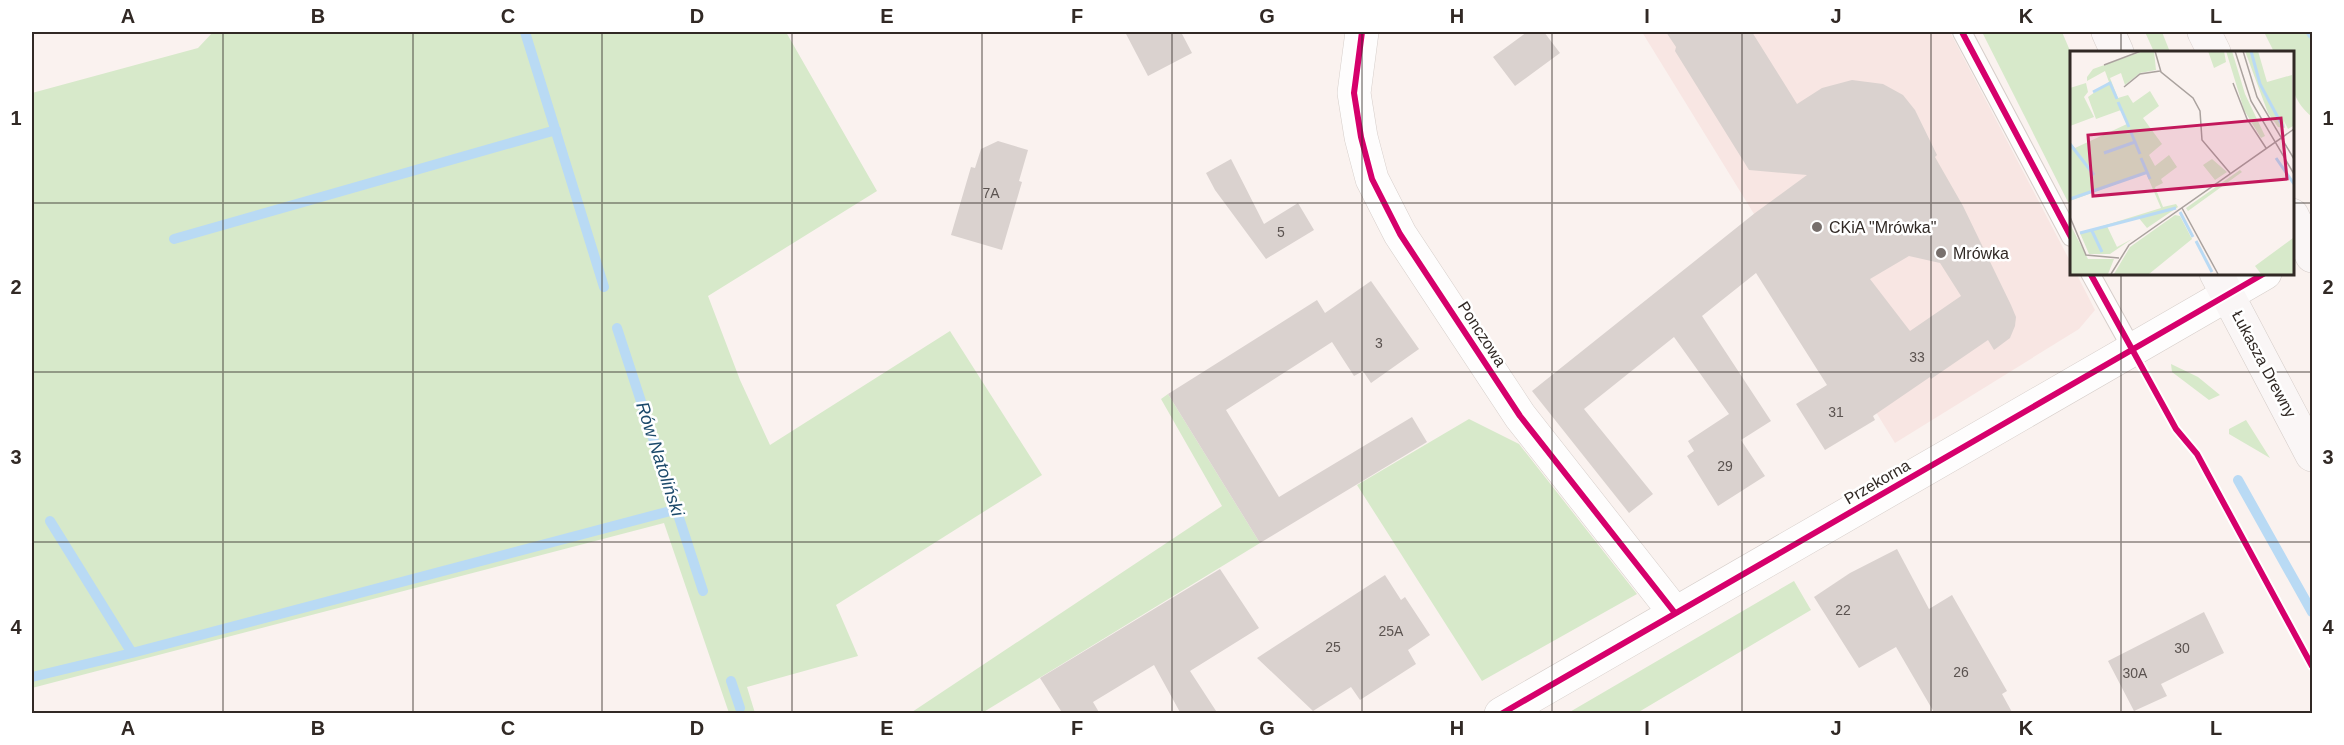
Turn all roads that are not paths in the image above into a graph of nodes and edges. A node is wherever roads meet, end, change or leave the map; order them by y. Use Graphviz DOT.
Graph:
graph roads {
  1 [pos="1362,32"];
  2 [pos="1962,32"];
  3 [pos="2108,32"];
  4 [pos="2204,32"];
  5 [pos="2117,51"];
  6 [pos="2214,51"];
  7 [pos="2293,218"];
  8 [pos="2070,235"];
  9 [pos="2306,252"];
  10 [pos="2091,274"];
  11 [pos="2261,274"];
  12 [pos="2222,284"];
  13 [pos="2132,349"];
  14 [pos="2313,455"];
  15 [pos="1675,613"];
  16 [pos="1501,714"];
  1 -- 15 [label="street, Ponczowa"];
  2 -- 8 [label="lane"];
  3 -- 5 [label="main road"];
  4 -- 6 [label="main road"];
  7 -- 9 [label="main road"];
  10 -- 13 [label="lane"];
  11 -- 12 [label="street, Przekorna"];
  12 -- 13 [label="street, Przekorna"];
  12 -- 14 [label="main road, Łukasza Drewny"];
  13 -- 15 [label="street, Przekorna"];
  15 -- 16 [label="street, Przekorna"];
}
